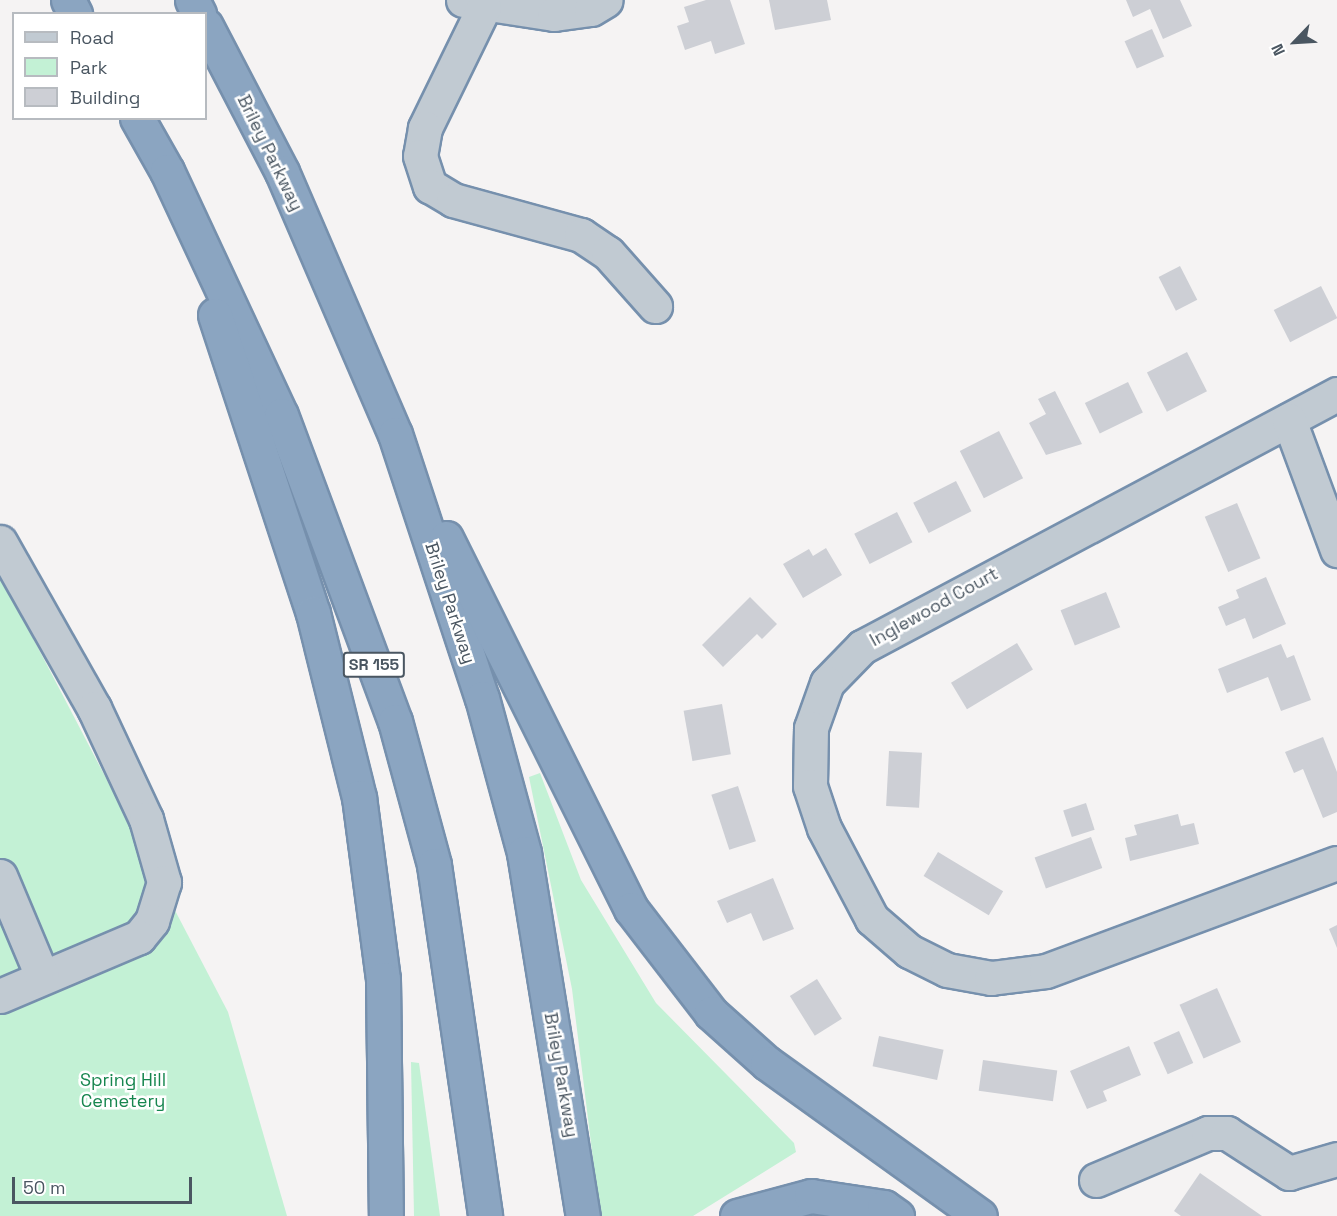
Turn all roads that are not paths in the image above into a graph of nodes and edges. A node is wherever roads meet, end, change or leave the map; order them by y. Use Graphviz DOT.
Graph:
graph roads {
  1 [pos="606,0"];
  2 [pos="474,3"];
  3 [pos="207,28"];
  4 [pos="138,120"];
  5 [pos="167,171"];
  6 [pos="655,306"];
  7 [pos="1337,394"];
  8 [pos="1289,420"];
  9 [pos="395,434"];
  10 [pos="0,542"];
  11 [pos="1337,550"];
  12 [pos="1337,862"];
  13 [pos="0,876"];
  14 [pos="42,976"];
  15 [pos="0,996"];
  16 [pos="1337,1159"];
  17 [pos="1096,1180"];
  18 [pos="386,1216"];
  19 [pos="485,1216"];
  20 [pos="583,1216"];
  21 [pos="737,1216"];
  22 [pos="897,1216"];
  23 [pos="980,1216"];
  1 -- 2 [label="street"];
  2 -- 6 [label="street"];
  3 -- 9 [label="highway, Briley Parkway"];
  4 -- 5 [label="highway, SR 155"];
  5 -- 18 [label="highway"];
  5 -- 19 [label="highway, SR 155"];
  7 -- 8 [label="street, Inglewood Court"];
  8 -- 11 [label="street"];
  8 -- 12 [label="street, Inglewood Court"];
  9 -- 20 [label="highway, Briley Parkway"];
  9 -- 23 [label="highway"];
  10 -- 14 [label="street"];
  13 -- 14 [label="street"];
  14 -- 15 [label="street"];
  16 -- 17 [label="street"];
  21 -- 22 [label="highway"];
}
